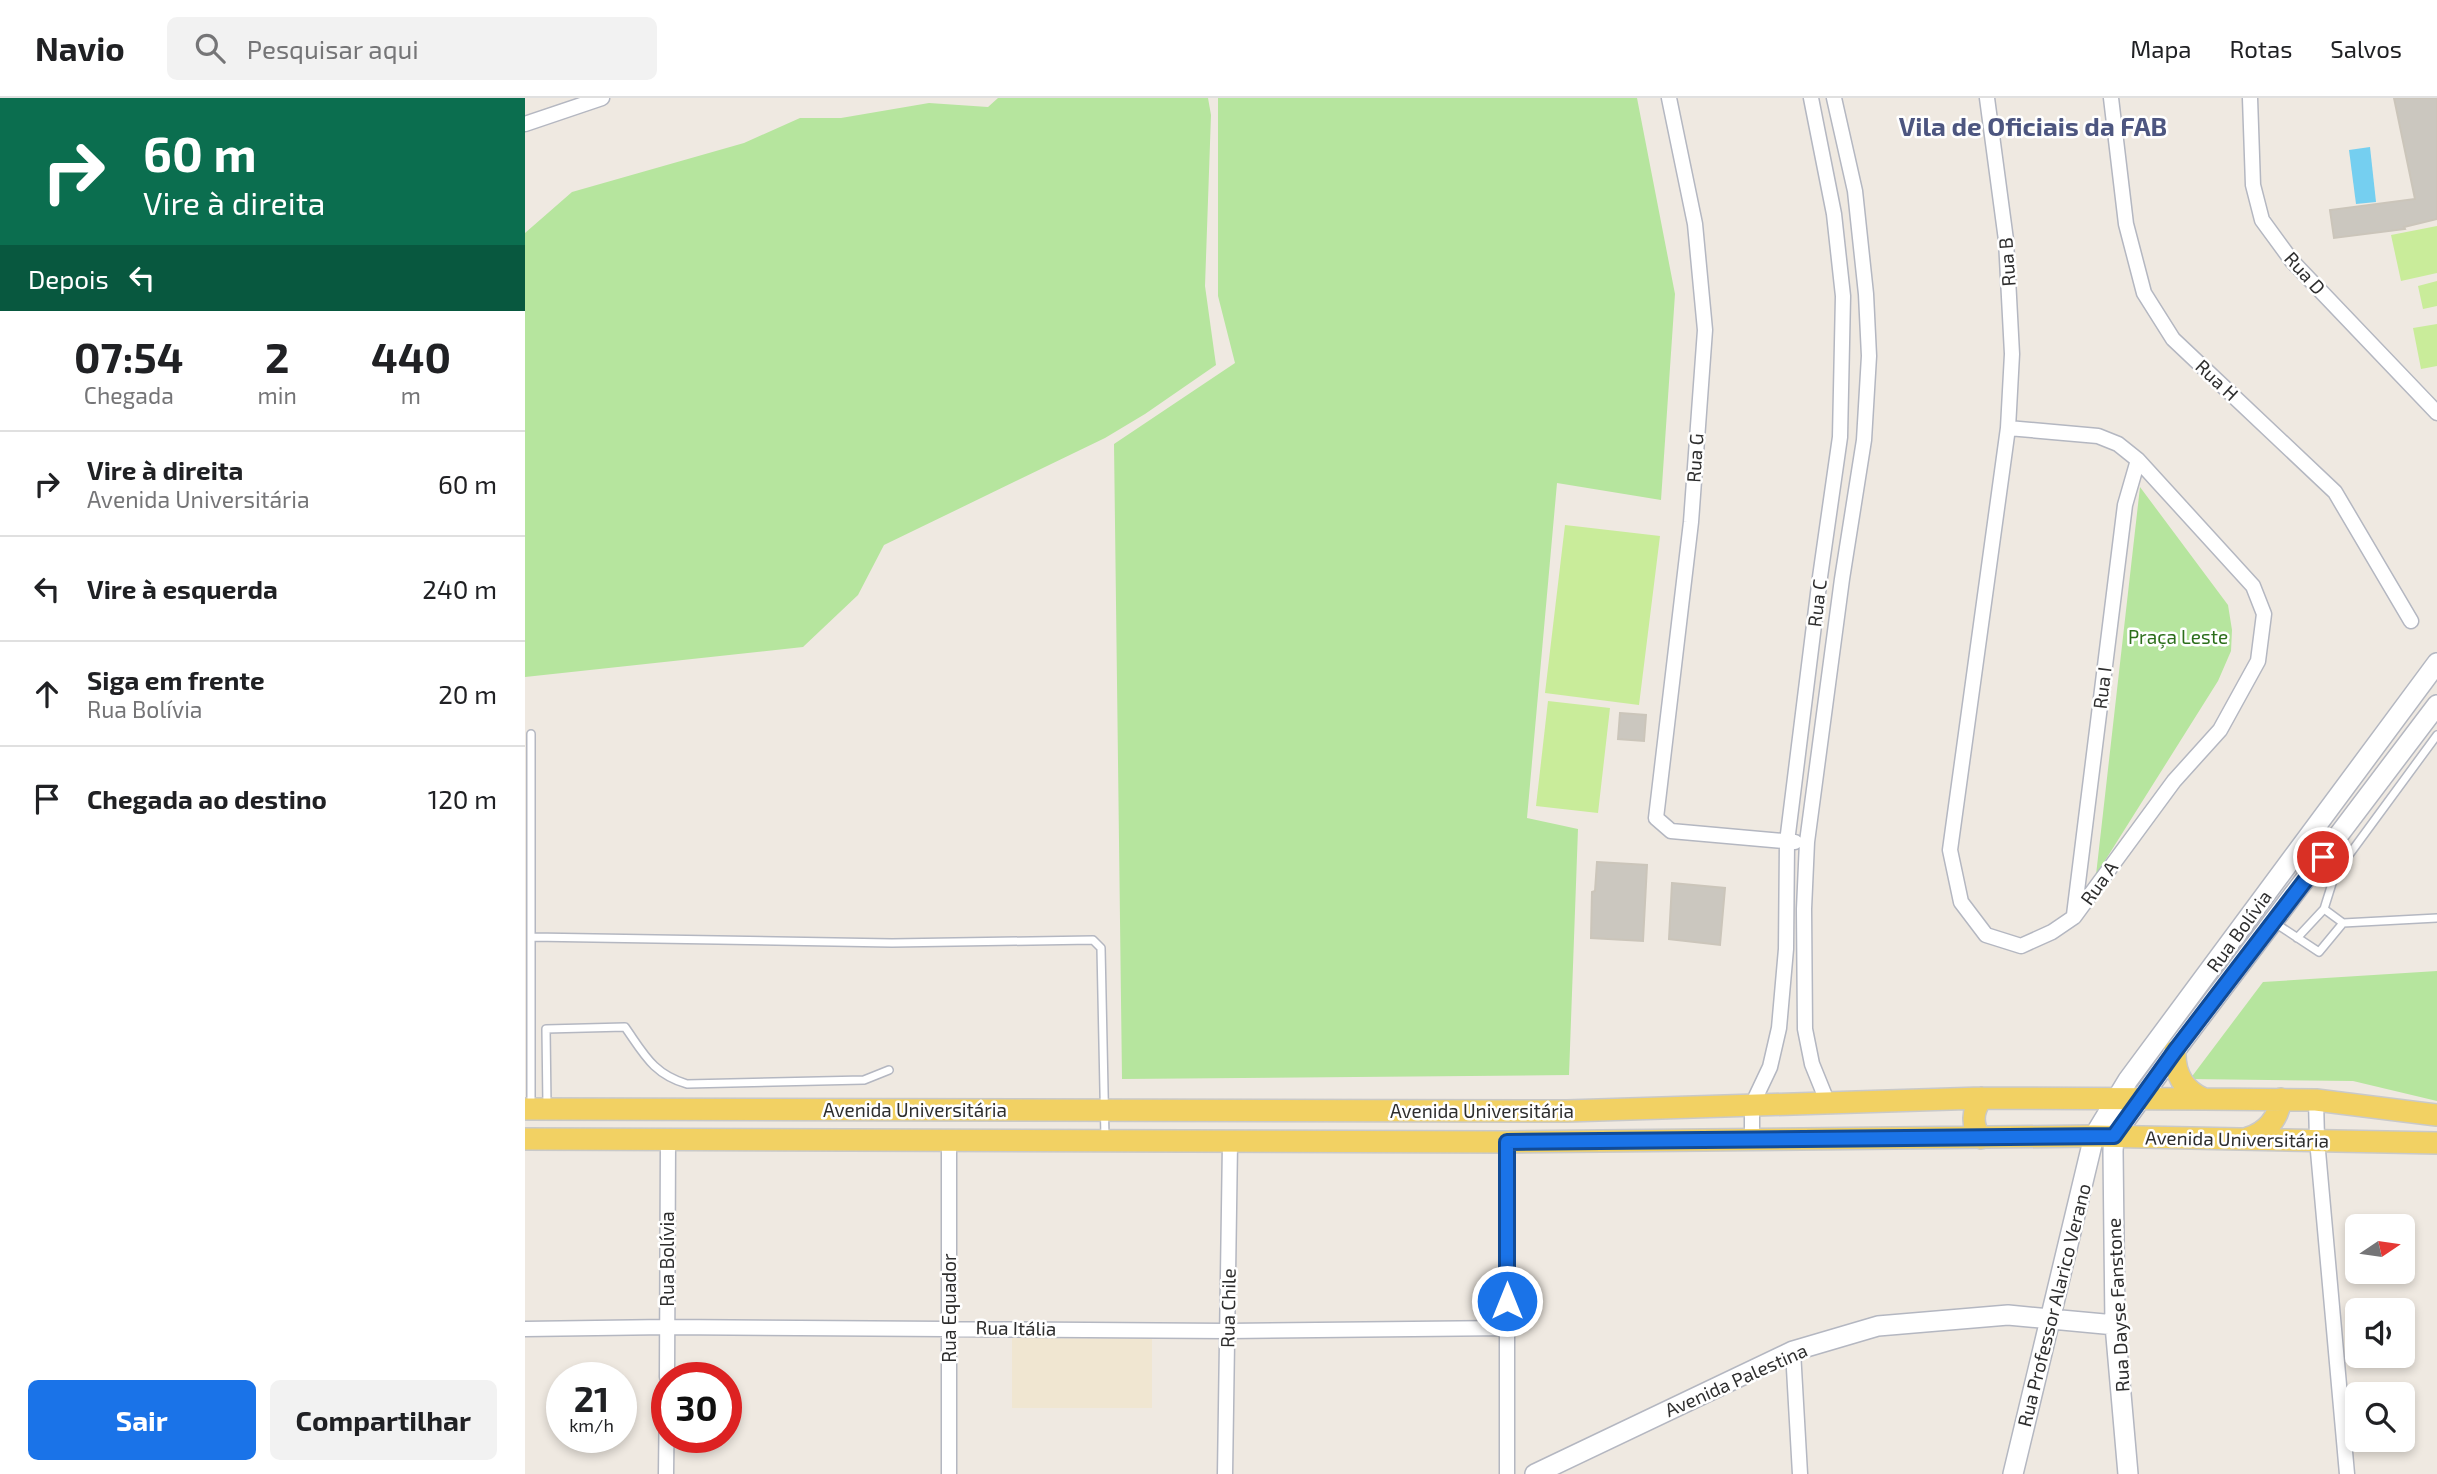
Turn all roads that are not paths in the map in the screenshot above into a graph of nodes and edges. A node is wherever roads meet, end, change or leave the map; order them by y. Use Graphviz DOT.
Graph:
graph roads {
  1 [pos="602,98"];
  2 [pos="1668,98"];
  3 [pos="1811,98"];
  4 [pos="1834,98"];
  5 [pos="1987,98"];
  6 [pos="2111,98"];
  7 [pos="2250,98"];
  8 [pos="525,124"];
  9 [pos="1866,294"];
  10 [pos="1843,296"];
  11 [pos="2437,413"];
  12 [pos="2008,428"];
  13 [pos="2138,460"];
  14 [pos="1820,577"];
  15 [pos="1842,579"];
  16 [pos="2411,621"];
  17 [pos="2437,663"];
  18 [pos="2437,705"];
  19 [pos="531,734"];
  20 [pos="2437,735"];
  21 [pos="1787,842"];
  22 [pos="1807,842"];
  23 [pos="1787,908"];
  24 [pos="1804,909"];
  25 [pos="2324,909"];
  26 [pos="2074,917"];
  27 [pos="2437,918"];
  28 [pos="2275,922"];
  29 [pos="2343,923"];
  30 [pos="532,937"];
  31 [pos="2297,938"];
  32 [pos="1786,949"];
  33 [pos="1805,951"];
  34 [pos="1779,1028"];
  35 [pos="530,1029"];
  36 [pos="546,1029"];
  37 [pos="1805,1029"];
  38 [pos="2175,1051"];
  39 [pos="889,1070"];
  40 [pos="1982,1098"];
  41 [pos="2116,1099"];
  42 [pos="2140,1099"];
  43 [pos="2204,1099"];
  44 [pos="2281,1099"];
  45 [pos="2316,1100"];
  46 [pos="1827,1101"];
  47 [pos="1752,1105"];
  48 [pos="1694,1107"];
  49 [pos="535,1109"];
  50 [pos="1106,1110"];
  51 [pos="2437,1115"];
  52 [pos="2104,1136"];
  53 [pos="1981,1138"];
  54 [pos="2246,1138"];
  55 [pos="525,1139"];
  56 [pos="1752,1139"];
  57 [pos="1694,1140"];
  58 [pos="2317,1140"];
  59 [pos="668,1141"];
  60 [pos="949,1142"];
  61 [pos="1507,1142"];
  62 [pos="1105,1143"];
  63 [pos="1230,1143"];
  64 [pos="2437,1143"];
  65 [pos="2049,1319"];
  66 [pos="2115,1325"];
  67 [pos="667,1327"];
  68 [pos="949,1327"];
  69 [pos="1507,1328"];
  70 [pos="525,1329"];
  71 [pos="1227,1331"];
  72 [pos="1793,1351"];
  73 [pos="667,1362"];
  74 [pos="666,1453"];
  75 [pos="666,1474"];
  76 [pos="949,1474"];
  77 [pos="1225,1474"];
  78 [pos="1507,1474"];
  79 [pos="1535,1474"];
  80 [pos="1800,1474"];
  81 [pos="2014,1474"];
  82 [pos="2128,1474"];
  83 [pos="2347,1474"];
  1 -- 8 [label="street"];
  2 -- 21 [label="street, Rua G"];
  3 -- 10 [label="street, Rua C"];
  4 -- 9 [label="street, Rua C"];
  5 -- 12 [label="street, Rua B"];
  6 -- 16 [label="street, Rua H"];
  7 -- 11 [label="street, Rua D"];
  9 -- 10 [label="street"];
  9 -- 15 [label="street, Rua C"];
  10 -- 14 [label="street, Rua C"];
  12 -- 13 [label="street, Rua A"];
  12 -- 26 [label="street, Rua A"];
  13 -- 26 [label="street, Rua I"];
  13 -- 26 [label="street, Rua A"];
  14 -- 15 [label="street"];
  14 -- 21 [label="street, Rua C"];
  15 -- 22 [label="street, Rua C"];
  17 -- 41 [label="main road, Rua Bolívia"];
  18 -- 28 [label="main road, Rua Bolívia"];
  19 -- 30 [label="lane"];
  20 -- 25 [label="lane"];
  21 -- 22 [label="street"];
  21 -- 23 [label="street, Rua C"];
  22 -- 24 [label="street, Rua C"];
  23 -- 24 [label="street"];
  23 -- 32 [label="street, Rua C"];
  24 -- 33 [label="street, Rua C"];
  25 -- 29 [label="lane"];
  25 -- 31 [label="lane"];
  27 -- 29 [label="lane"];
  28 -- 31 [label="lane"];
  28 -- 38 [label="main road, Rua Bolívia"];
  29 -- 31 [label="lane"];
  30 -- 35 [label="lane"];
  30 -- 50 [label="lane"];
  32 -- 33 [label="street"];
  32 -- 34 [label="street, Rua C"];
  33 -- 37 [label="street, Rua C"];
  34 -- 37 [label="street"];
  34 -- 47 [label="street, Rua C"];
  35 -- 36 [label="lane"];
  35 -- 49 [label="lane"];
  36 -- 39 [label="lane"];
  36 -- 49 [label="lane"];
  37 -- 46 [label="street, Rua C"];
  38 -- 42 [label="main road, Rua Bolívia"];
  38 -- 43 [label="main road"];
  40 -- 41 [label="main road, Avenida Universitária"];
  40 -- 46 [label="main road, Avenida Universitária"];
  40 -- 53 [label="main road"];
  41 -- 42 [label="main road, Avenida Universitária"];
  41 -- 52 [label="main road, Rua Bolívia"];
  42 -- 43 [label="main road, Avenida Universitária"];
  42 -- 52 [label="main road, Rua Bolívia"];
  43 -- 44 [label="main road, Avenida Universitária"];
  44 -- 45 [label="main road, Avenida Universitária"];
  44 -- 54 [label="main road"];
  45 -- 51 [label="main road, Avenida Universitária"];
  45 -- 58 [label="street"];
  46 -- 47 [label="main road, Avenida Universitária"];
  47 -- 48 [label="main road, Avenida Universitária"];
  47 -- 56 [label="street"];
  48 -- 50 [label="main road, Avenida Universitária"];
  48 -- 57 [label="main road"];
  49 -- 50 [label="main road, Avenida Universitária"];
  49 -- 55 [label="main road"];
  50 -- 62 [label="lane"];
  52 -- 53 [label="main road, Avenida Universitária"];
  52 -- 54 [label="main road, Avenida Universitária"];
  52 -- 65 [label="main road, Rua Professor Alarico Verano"];
  52 -- 66 [label="main road, Rua Dayse Fanstone"];
  53 -- 56 [label="main road, Avenida Universitária"];
  54 -- 58 [label="main road, Avenida Universitária"];
  55 -- 59 [label="main road, Avenida Universitária"];
  56 -- 57 [label="main road, Avenida Universitária"];
  57 -- 61 [label="main road, Avenida Universitária"];
  58 -- 64 [label="main road, Avenida Universitária"];
  58 -- 83 [label="street"];
  59 -- 60 [label="main road, Avenida Universitária"];
  59 -- 67 [label="street, Rua Bolívia"];
  60 -- 62 [label="main road, Avenida Universitária"];
  60 -- 68 [label="street, Rua Equador"];
  61 -- 63 [label="main road, Avenida Universitária"];
  61 -- 69 [label="street"];
  62 -- 63 [label="main road, Avenida Universitária"];
  63 -- 71 [label="street, Rua Chile"];
  65 -- 66 [label="main road, Avenida Palestina"];
  65 -- 72 [label="main road, Avenida Palestina"];
  65 -- 81 [label="main road, Rua Professor Alarico Verano"];
  66 -- 82 [label="main road, Rua Dayse Fanstone"];
  67 -- 68 [label="street, Rua Itália"];
  67 -- 70 [label="street, Rua Itália"];
  67 -- 73 [label="street, Rua Bolívia"];
  68 -- 71 [label="street, Rua Itália"];
  68 -- 76 [label="street, Rua Equador"];
  69 -- 71 [label="street, Rua Itália"];
  69 -- 78 [label="street"];
  71 -- 77 [label="street, Rua Chile"];
  72 -- 79 [label="main road, Avenida Palestina"];
  72 -- 80 [label="street"];
  74 -- 75 [label="street"];
}
